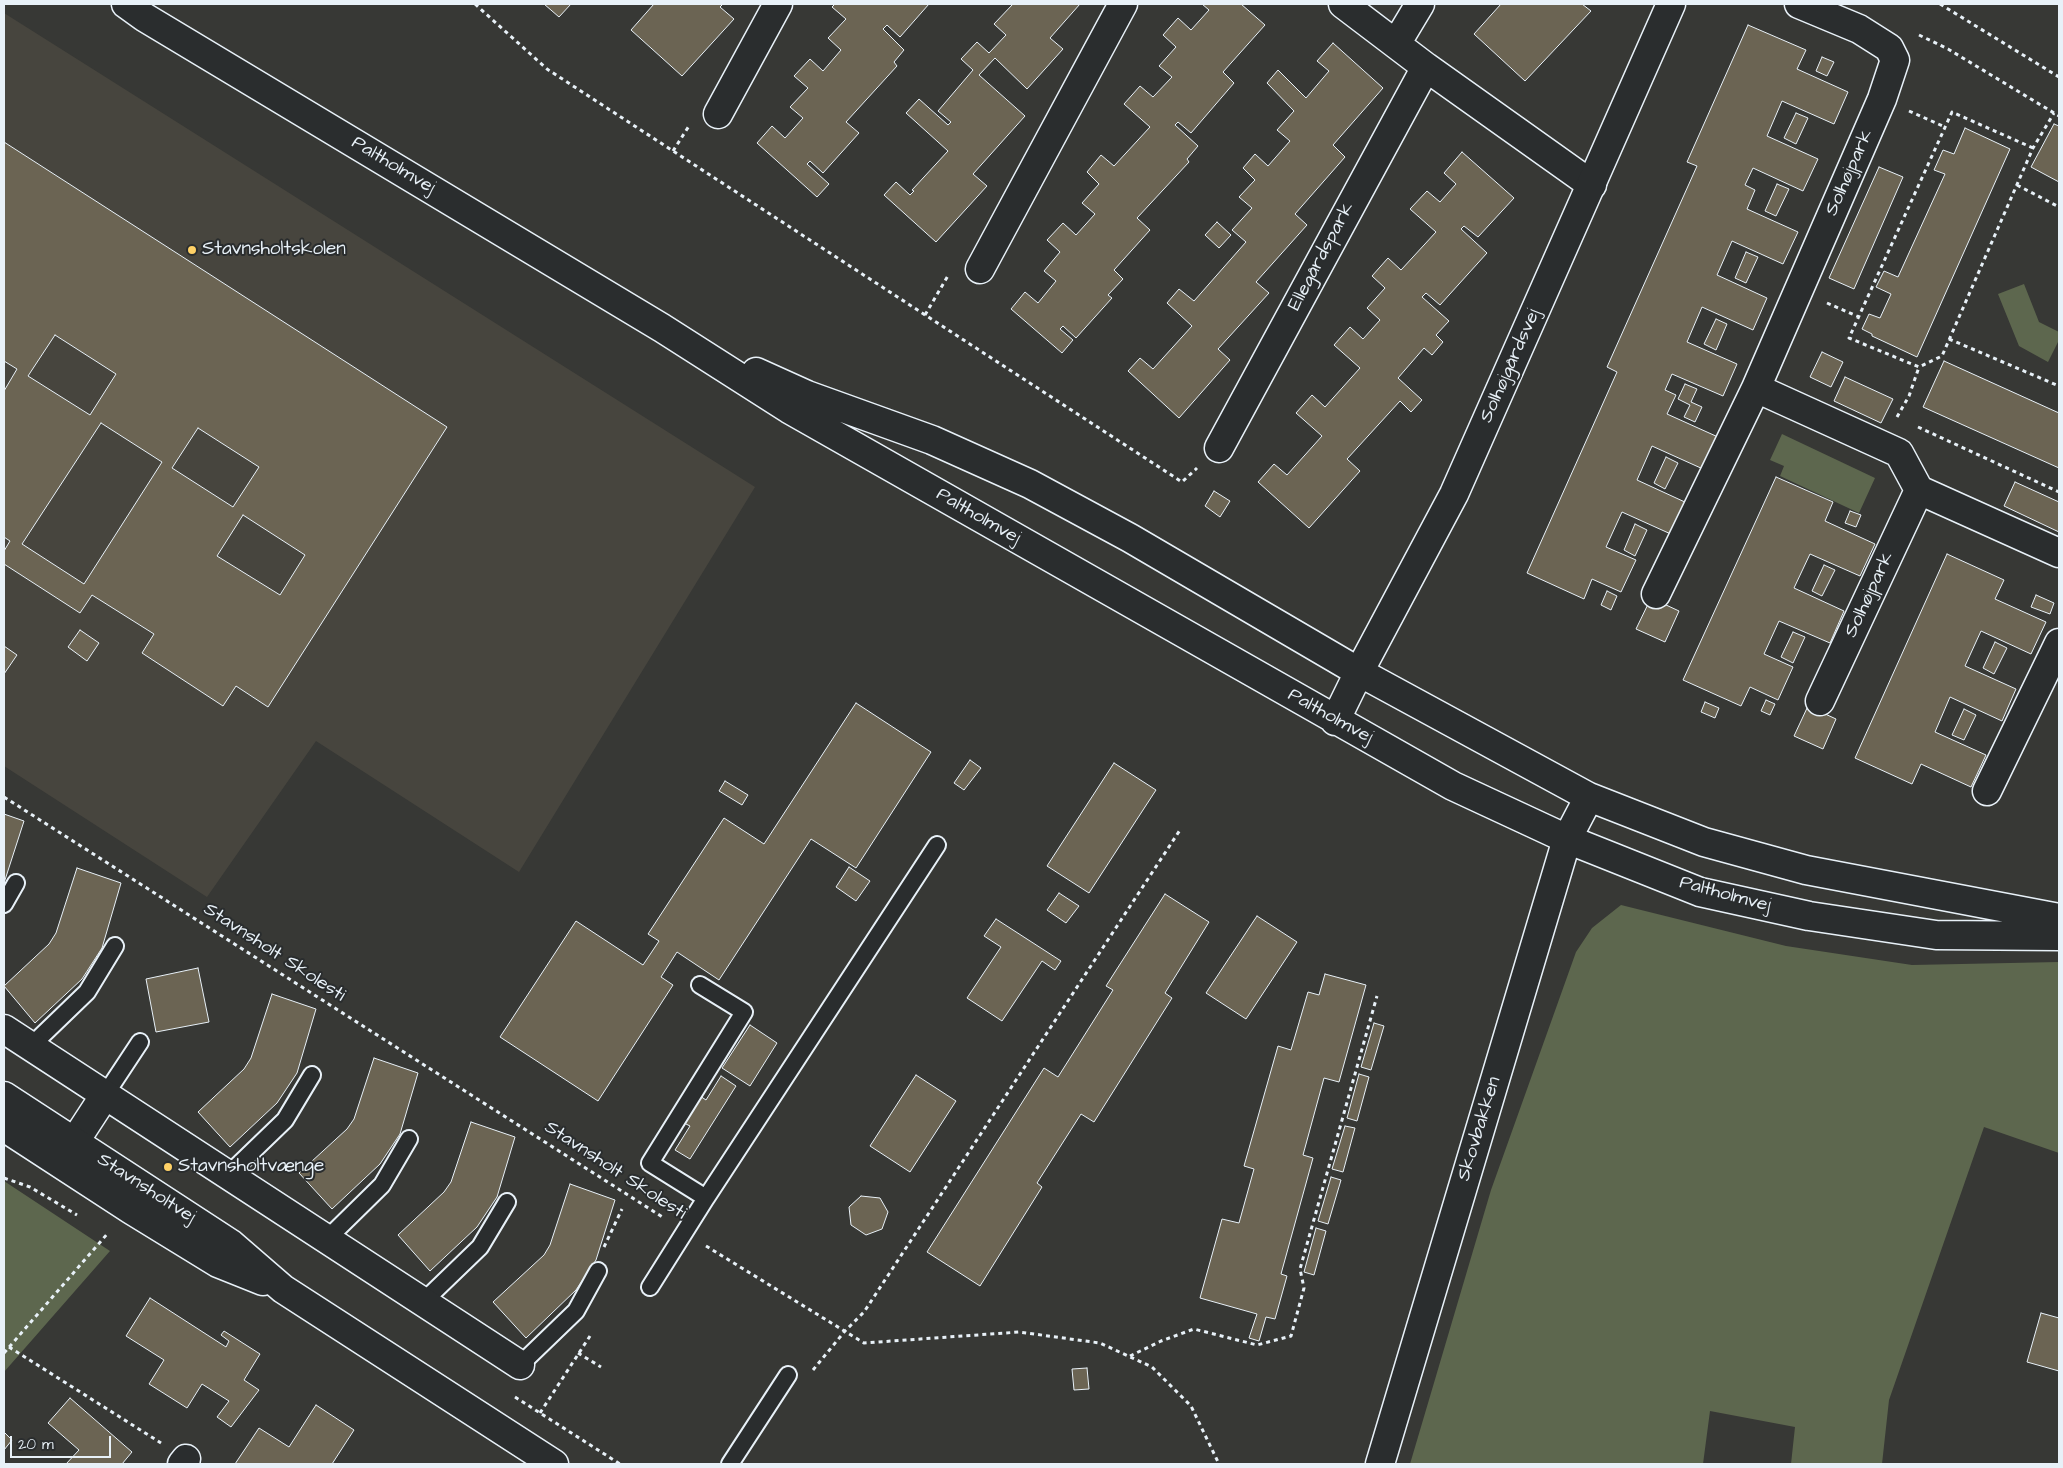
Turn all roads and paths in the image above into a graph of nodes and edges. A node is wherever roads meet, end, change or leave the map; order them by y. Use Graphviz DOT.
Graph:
graph roads {
  1 [pos="126,4"];
  2 [pos="476,4"];
  3 [pos="778,4"];
  4 [pos="1123,4"];
  5 [pos="1343,4"];
  6 [pos="1420,4"];
  7 [pos="1671,4"];
  8 [pos="1799,4"];
  9 [pos="1940,4"];
  10 [pos="1396,44"];
  11 [pos="1889,48"];
  12 [pos="1426,67"];
  13 [pos="2059,77"];
  14 [pos="1882,99"];
  15 [pos="2054,113"];
  16 [pos="718,114"];
  17 [pos="2059,116"];
  18 [pos="1945,127"];
  19 [pos="2033,148"];
  20 [pos="2017,185"];
  21 [pos="1592,186"];
  22 [pos="2059,207"];
  23 [pos="980,269"];
  24 [pos="925,314"];
  25 [pos="662,328"];
  26 [pos="1949,339"];
  27 [pos="1919,367"];
  28 [pos="2059,386"];
  29 [pos="1756,388"];
  30 [pos="1898,416"];
  31 [pos="1920,428"];
  32 [pos="1219,448"];
  33 [pos="1920,490"];
  34 [pos="2059,492"];
  35 [pos="2059,553"];
  36 [pos="1656,594"];
  37 [pos="2059,642"];
  38 [pos="1359,672"];
  39 [pos="1820,701"];
  40 [pos="1335,721"];
  41 [pos="1987,791"];
  42 [pos="4,797"];
  43 [pos="1589,797"];
  44 [pos="1180,830"];
  45 [pos="1567,839"];
  46 [pos="937,845"];
  47 [pos="16,883"];
  48 [pos="4,904"];
  49 [pos="2059,918"];
  50 [pos="2059,936"];
  51 [pos="114,946"];
  52 [pos="700,984"];
  53 [pos="1377,996"];
  54 [pos="4,1029"];
  55 [pos="140,1042"];
  56 [pos="31,1046"];
  57 [pos="312,1075"];
  58 [pos="105,1095"];
  59 [pos="4,1096"];
  60 [pos="4,1126"];
  61 [pos="410,1139"];
  62 [pos="68,1153"];
  63 [pos="228,1175"];
  64 [pos="4,1178"];
  65 [pos="706,1198"];
  66 [pos="507,1202"];
  67 [pos="130,1209"];
  68 [pos="622,1209"];
  69 [pos="84,1219"];
  70 [pos="100,1229"];
  71 [pos="684,1232"];
  72 [pos="108,1233"];
  73 [pos="326,1240"];
  74 [pos="598,1271"];
  75 [pos="650,1287"];
  76 [pos="283,1289"];
  77 [pos="423,1302"];
  78 [pos="845,1331"];
  79 [pos="9,1348"];
  80 [pos="4,1353"];
  81 [pos="578,1354"];
  82 [pos="1130,1357"];
  83 [pos="520,1365"];
  84 [pos="601,1366"];
  85 [pos="788,1375"];
  86 [pos="184,1462"];
  87 [pos="554,1464"];
  88 [pos="730,1464"];
  89 [pos="1219,1464"];
  90 [pos="1380,1464"];
  1 -- 25 [label="street, Paltholmvej"];
  2 -- 24 [label="path"];
  3 -- 16 [label="street"];
  4 -- 23 [label="street"];
  5 -- 10 [label="street"];
  6 -- 10 [label="street"];
  7 -- 21 [label="street, Solhøjgårdsvej"];
  8 -- 11 [label="street"];
  9 -- 13 [label="path"];
  10 -- 12 [label="street"];
  11 -- 14 [label="street, Solhøjpark"];
  11 -- 15 [label="path"];
  12 -- 21 [label="street"];
  12 -- 32 [label="street, Ellegårdspark"];
  14 -- 18 [label="path"];
  14 -- 29 [label="street, Solhøjpark"];
  15 -- 17 [label="path"];
  15 -- 19 [label="path"];
  18 -- 19 [label="path"];
  18 -- 27 [label="path"];
  19 -- 20 [label="path"];
  20 -- 22 [label="path"];
  20 -- 26 [label="path"];
  21 -- 38 [label="street, Solhøjgårdsvej"];
  23 -- 24 [label="path"];
  24 -- 32 [label="path"];
  25 -- 38 [label="street, Paltholmvej"];
  25 -- 40 [label="street, Paltholmvej"];
  26 -- 27 [label="path"];
  26 -- 28 [label="path"];
  27 -- 30 [label="path"];
  29 -- 33 [label="street"];
  29 -- 36 [label="street, Solhøjpark"];
  31 -- 34 [label="path"];
  33 -- 35 [label="street"];
  33 -- 39 [label="street, Solhøjpark"];
  37 -- 41 [label="street"];
  38 -- 40 [label="street, Solhøjgårdsvej"];
  38 -- 43 [label="street, Paltholmvej"];
  40 -- 45 [label="street, Paltholmvej"];
  42 -- 71 [label="path, Stavnsholt Skolesti"];
  43 -- 45 [label="street, Skovbakken"];
  43 -- 49 [label="street, Paltholmvej"];
  44 -- 78 [label="path"];
  45 -- 50 [label="street, Paltholmvej"];
  45 -- 90 [label="street, Skovbakken"];
  46 -- 65 [label="lane"];
  47 -- 48 [label="lane"];
  51 -- 56 [label="lane"];
  52 -- 65 [label="lane"];
  53 -- 82 [label="path"];
  54 -- 56 [label="street"];
  55 -- 58 [label="lane"];
  56 -- 58 [label="street"];
  57 -- 63 [label="lane"];
  58 -- 62 [label="street"];
  58 -- 63 [label="street"];
  59 -- 62 [label="street, Stavnsholtvej"];
  60 -- 62 [label="street, Stavnsholtvej"];
  61 -- 73 [label="lane"];
  62 -- 67 [label="street, Stavnsholtvej"];
  62 -- 76 [label="street, Stavnsholtvej"];
  63 -- 73 [label="street"];
  64 -- 69 [label="path"];
  65 -- 71 [label="lane"];
  66 -- 77 [label="lane"];
  67 -- 72 [label="path"];
  67 -- 76 [label="street, Stavnsholtvej"];
  68 -- 74 [label="path"];
  70 -- 72 [label="path"];
  71 -- 75 [label="lane"];
  71 -- 78 [label="path, Stavnsholt Skolesti"];
  72 -- 79 [label="path"];
  73 -- 77 [label="street"];
  74 -- 83 [label="lane"];
  76 -- 87 [label="street, Stavnsholtvej"];
  77 -- 83 [label="street"];
  78 -- 82 [label="path, Stavnsholt Skolesti"];
  78 -- 85 [label="path"];
  79 -- 80 [label="path"];
  79 -- 86 [label="path"];
  81 -- 84 [label="path"];
  82 -- 89 [label="path, Stavnsholt Skolesti"];
  85 -- 88 [label="lane"];
}
